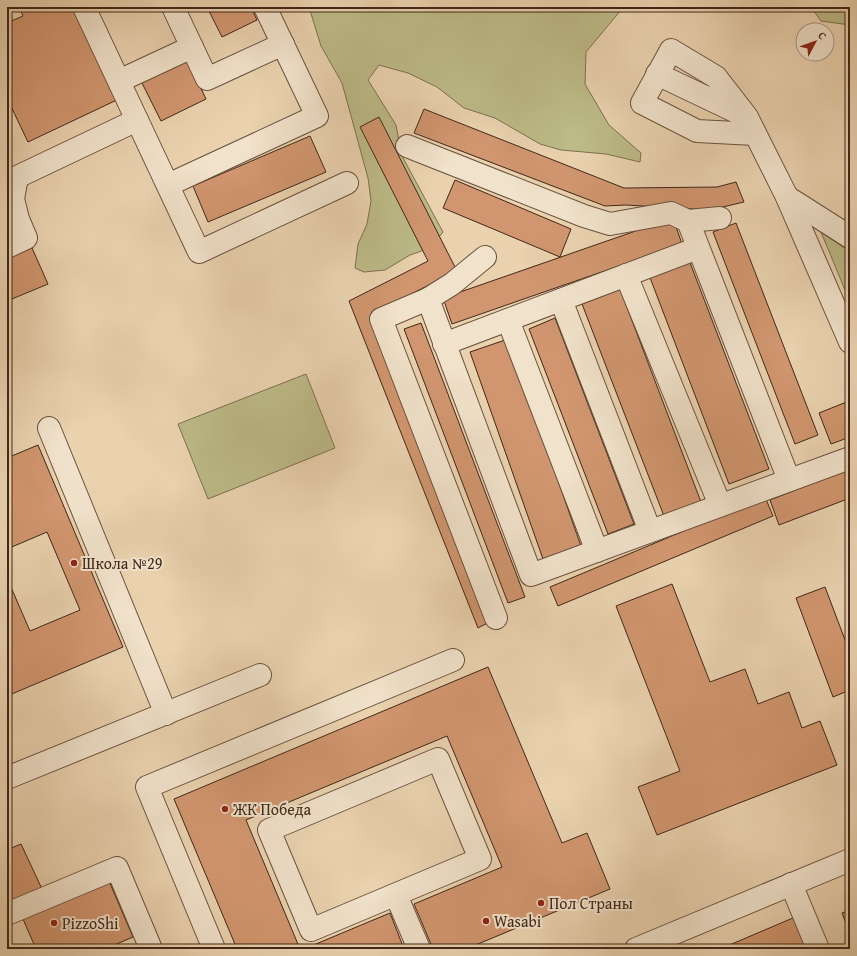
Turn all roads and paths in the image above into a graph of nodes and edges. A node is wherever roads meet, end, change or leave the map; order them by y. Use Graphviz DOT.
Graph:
graph roads {
  1 [pos="84,7"];
  2 [pos="173,7"];
  3 [pos="265,7"];
  4 [pos="283,44"];
  5 [pos="192,47"];
  6 [pos="119,82"];
  7 [pos="137,120"];
  8 [pos="751,126"];
  9 [pos="407,146"];
  10 [pos="347,183"];
  11 [pos="168,185"];
  12 [pos="787,197"];
  13 [pos="720,218"];
  14 [pos="688,221"];
  15 [pos="850,237"];
  16 [pos="7,247"];
  17 [pos="698,248"];
  18 [pos="485,257"];
  19 [pos="626,275"];
  20 [pos="428,299"];
  21 [pos="561,300"];
  22 [pos="508,320"];
  23 [pos="850,342"];
  24 [pos="444,344"];
  25 [pos="49,428"];
  26 [pos="850,458"];
  27 [pos="789,480"];
  28 [pos="720,505"];
  29 [pos="650,531"];
  30 [pos="597,551"];
  31 [pos="496,618"];
  32 [pos="454,660"];
  33 [pos="260,675"];
  34 [pos="166,714"];
  35 [pos="7,778"];
  36 [pos="850,860"];
  37 [pos="791,884"];
  38 [pos="396,895"];
  39 [pos="7,914"];
  40 [pos="151,949"];
  41 [pos="214,949"];
  42 [pos="419,949"];
  43 [pos="636,949"];
  44 [pos="818,949"];
  1 -- 6 [label="street"];
  2 -- 5 [label="street"];
  3 -- 4 [label="street"];
  4 -- 5 [label="street"];
  4 -- 11 [label="street"];
  5 -- 6 [label="street"];
  6 -- 7 [label="street"];
  7 -- 11 [label="street"];
  7 -- 16 [label="street"];
  8 -- 8 [label="street"];
  8 -- 12 [label="street"];
  9 -- 14 [label="street"];
  10 -- 11 [label="street"];
  12 -- 15 [label="street"];
  12 -- 23 [label="street"];
  13 -- 14 [label="street"];
  14 -- 17 [label="street"];
  17 -- 19 [label="street"];
  17 -- 27 [label="street"];
  18 -- 20 [label="street"];
  19 -- 21 [label="street"];
  19 -- 28 [label="street"];
  20 -- 24 [label="street"];
  20 -- 31 [label="street"];
  21 -- 22 [label="street"];
  21 -- 29 [label="street"];
  22 -- 24 [label="street"];
  22 -- 30 [label="street"];
  24 -- 30 [label="street"];
  25 -- 34 [label="street"];
  26 -- 27 [label="street"];
  27 -- 28 [label="street"];
  28 -- 29 [label="street"];
  29 -- 30 [label="street"];
  32 -- 41 [label="street"];
  33 -- 34 [label="street"];
  34 -- 35 [label="street"];
  36 -- 37 [label="street"];
  37 -- 43 [label="street"];
  37 -- 44 [label="street"];
  38 -- 38 [label="street"];
  38 -- 42 [label="street"];
  39 -- 40 [label="street"];
}
